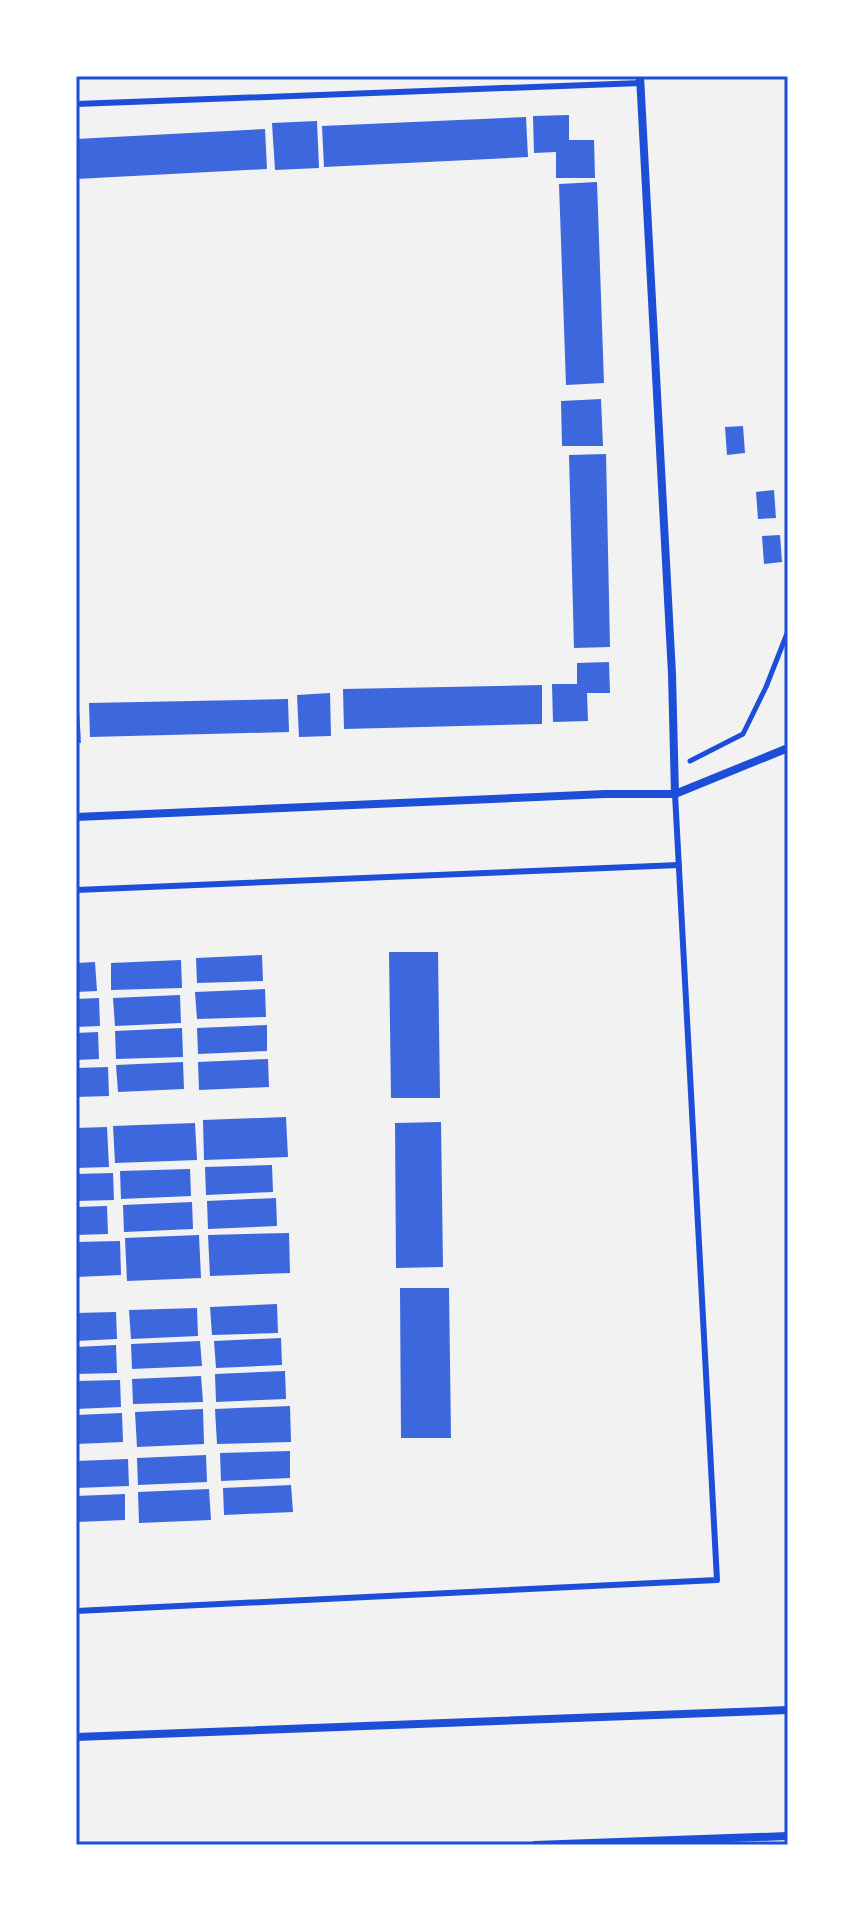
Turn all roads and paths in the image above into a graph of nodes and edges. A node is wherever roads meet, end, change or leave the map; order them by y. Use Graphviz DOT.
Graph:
graph roads {
  1 [pos="640,80"];
  2 [pos="76,104"];
  3 [pos="788,631"];
  4 [pos="788,748"];
  5 [pos="675,769"];
  6 [pos="675,794"];
  7 [pos="76,817"];
  8 [pos="679,865"];
  9 [pos="76,890"];
  10 [pos="76,1611"];
  11 [pos="788,1710"];
  12 [pos="76,1737"];
  13 [pos="788,1836"];
  14 [pos="535,1845"];
  1 -- 2 [label="lane"];
  1 -- 5 [label="street"];
  3 -- 5 [label="path"];
  4 -- 6 [label="street"];
  5 -- 6 [label="street"];
  6 -- 7 [label="street"];
  6 -- 8 [label="lane"];
  8 -- 9 [label="lane"];
  8 -- 10 [label="lane"];
  11 -- 12 [label="street"];
  13 -- 14 [label="street"];
}
